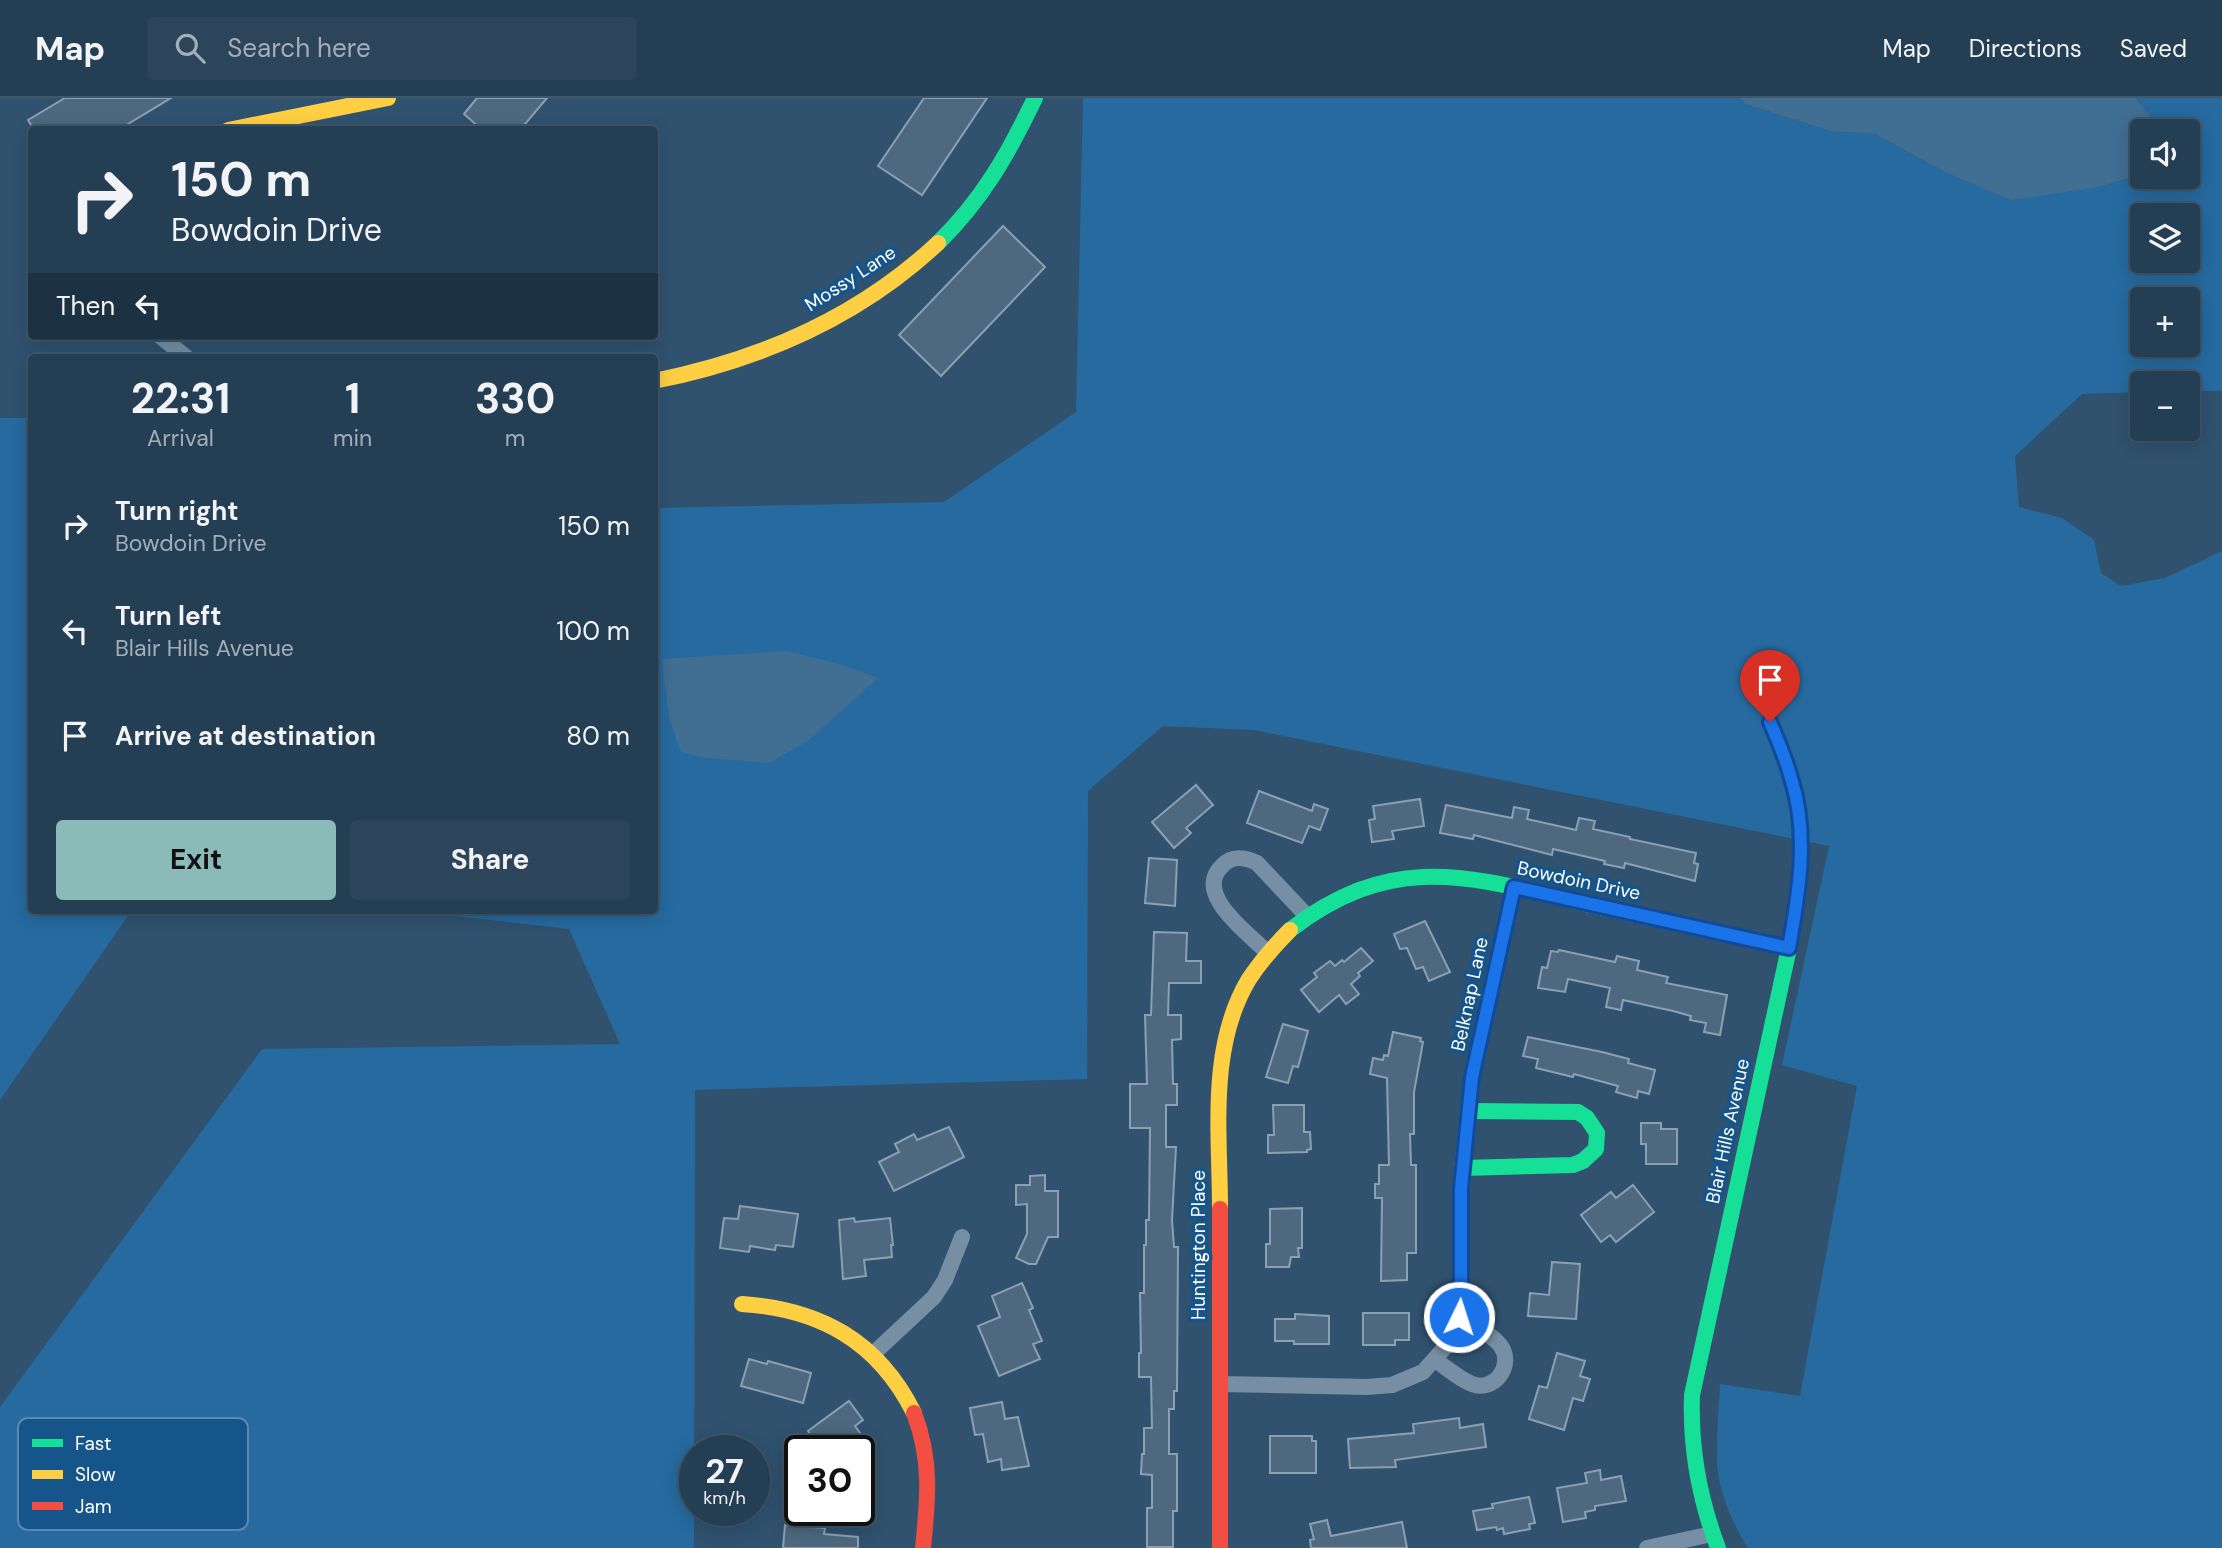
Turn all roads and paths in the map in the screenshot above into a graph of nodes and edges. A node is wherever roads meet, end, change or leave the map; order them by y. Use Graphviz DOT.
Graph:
graph roads {
  1 [pos="388,98"];
  2 [pos="1035,98"];
  3 [pos="248,126"];
  4 [pos="165,340"];
  5 [pos="182,354"];
  6 [pos="658,380"];
  7 [pos="1770,722"];
  8 [pos="1514,887"];
  9 [pos="1321,907"];
  10 [pos="1307,916"];
  11 [pos="1789,948"];
  12 [pos="1267,952"];
  13 [pos="1468,1111"];
  14 [pos="1462,1168"];
  15 [pos="962,1237"];
  16 [pos="742,1304"];
  17 [pos="1459,1317"];
  18 [pos="873,1354"];
  19 [pos="1435,1360"];
  20 [pos="1220,1384"];
  21 [pos="1715,1541"];
  22 [pos="923,1548"];
  23 [pos="1220,1548"];
  24 [pos="1647,1548"];
  1 -- 3 [label="street"];
  2 -- 6 [label="street, Mossy Lane"];
  4 -- 5 [label="street"];
  7 -- 11 [label="street, Blair Hills Avenue"];
  8 -- 9 [label="street, Bowdoin Drive"];
  8 -- 11 [label="street, Bowdoin Drive"];
  8 -- 13 [label="street, Belknap Lane"];
  9 -- 10 [label="street, Huntington Place"];
  10 -- 12 [label="street, Huntington Place"];
  10 -- 12 [label="street"];
  11 -- 21 [label="street, Blair Hills Avenue"];
  12 -- 20 [label="street, Huntington Place"];
  13 -- 14 [label="street, Belknap Lane"];
  13 -- 14 [label="street"];
  14 -- 17 [label="street, Belknap Lane"];
  15 -- 18 [label="street"];
  16 -- 18 [label="street"];
  17 -- 19 [label="street, Belknap Lane"];
  17 -- 19 [label="street"];
  18 -- 22 [label="street"];
  19 -- 20 [label="street, Belknap Lane"];
  20 -- 23 [label="street, Huntington Place"];
  21 -- 24 [label="street"];
}
